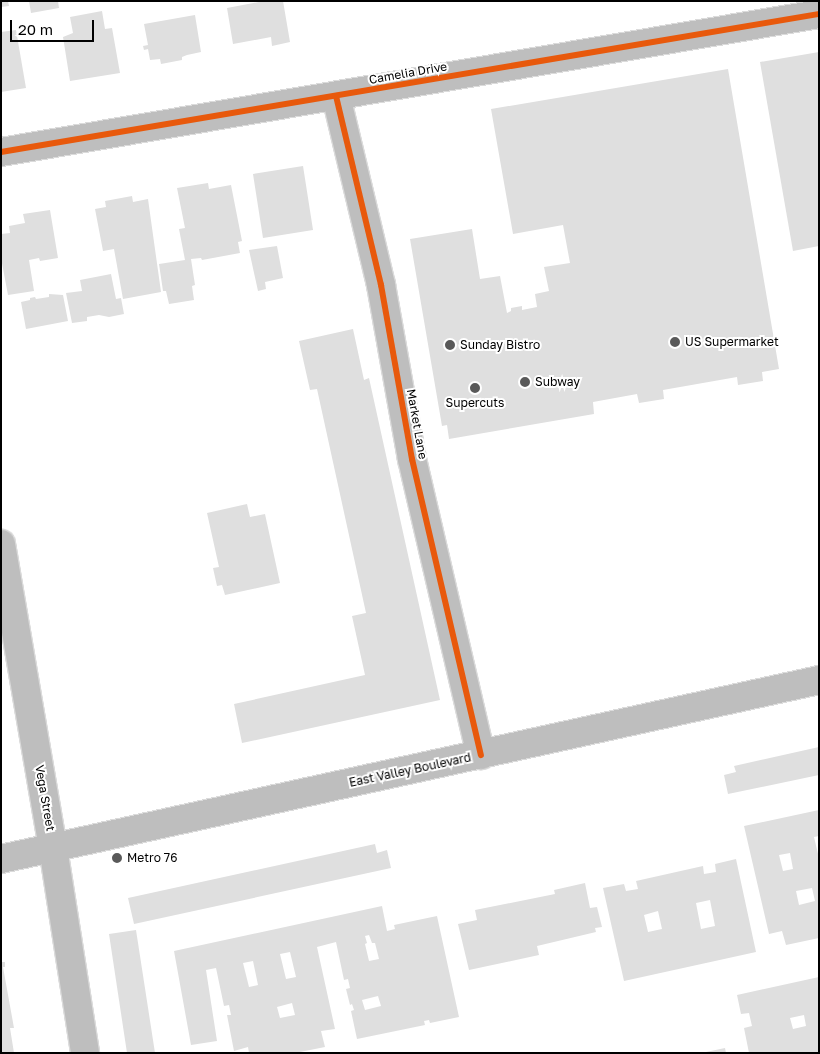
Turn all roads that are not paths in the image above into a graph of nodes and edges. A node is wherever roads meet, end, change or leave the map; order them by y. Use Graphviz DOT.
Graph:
graph roads {
  1 [pos="819,14"];
  2 [pos="336,96"];
  3 [pos="1,152"];
  4 [pos="1,544"];
  5 [pos="819,680"];
  6 [pos="481,755"];
  7 [pos="53,848"];
  8 [pos="1,860"];
  9 [pos="85,1053"];
  1 -- 2 [label="street, Camelia Drive"];
  2 -- 3 [label="street, Camelia Drive"];
  2 -- 6 [label="street, Market Lane"];
  4 -- 7 [label="street, Vega Street"];
  5 -- 6 [label="street, East Valley Boulevard"];
  6 -- 7 [label="street, East Valley Boulevard"];
  7 -- 8 [label="street, East Valley Boulevard"];
  7 -- 9 [label="street, Vega Street"];
}
